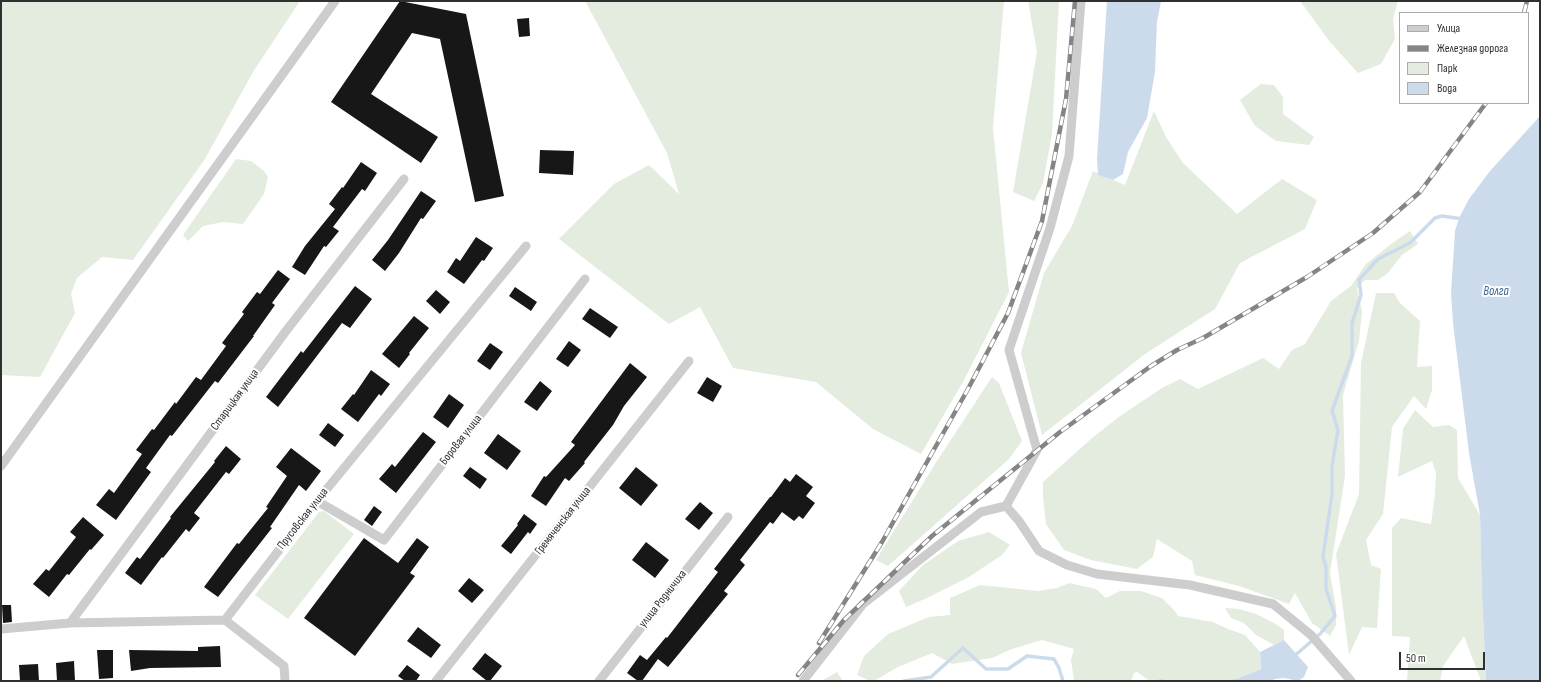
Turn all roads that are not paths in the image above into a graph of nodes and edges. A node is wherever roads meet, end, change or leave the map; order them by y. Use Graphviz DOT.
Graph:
graph roads {
  1 [pos="335,1"];
  2 [pos="1081,1"];
  3 [pos="404,179"];
  4 [pos="526,246"];
  5 [pos="585,279"];
  6 [pos="689,361"];
  7 [pos="1,466"];
  8 [pos="317,501"];
  9 [pos="1006,506"];
  10 [pos="728,517"];
  11 [pos="225,620"];
  12 [pos="70,623"];
  13 [pos="1,629"];
  14 [pos="285,681"];
  15 [pos="436,681"];
  16 [pos="599,681"];
  17 [pos="803,681"];
  18 [pos="1351,681"];
  1 -- 7 [label="street"];
  2 -- 9 [label="street"];
  3 -- 12 [label="street, Старицкая улица"];
  4 -- 8 [label="street, Прусовская улица"];
  5 -- 8 [label="street, Боровая улица"];
  6 -- 15 [label="street, Гремяченская улица"];
  8 -- 11 [label="street, Прусовская улица"];
  9 -- 17 [label="street"];
  9 -- 18 [label="street"];
  10 -- 16 [label="street, улица Родничиха"];
  11 -- 12 [label="street"];
  11 -- 14 [label="street"];
  12 -- 13 [label="street"];
}
